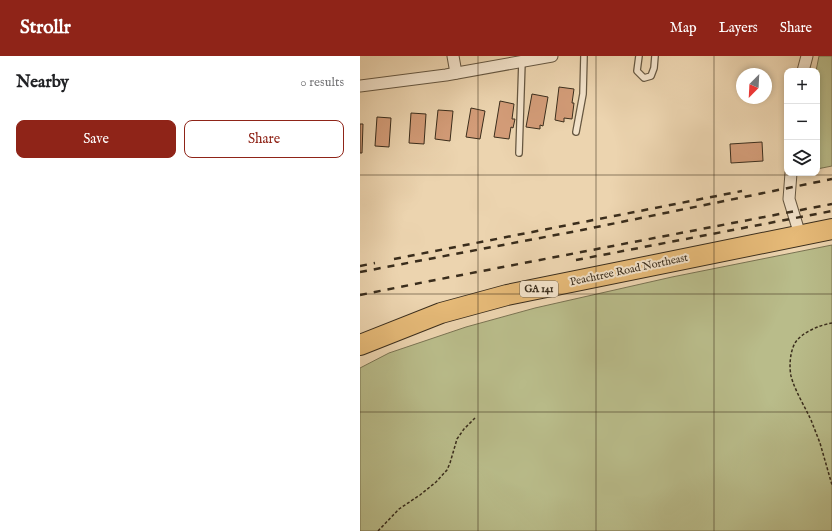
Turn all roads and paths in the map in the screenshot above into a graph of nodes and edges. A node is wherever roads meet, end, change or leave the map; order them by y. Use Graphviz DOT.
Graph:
graph roads {
  1 [pos="454,56"];
  2 [pos="552,56"];
  3 [pos="584,56"];
  4 [pos="639,56"];
  5 [pos="655,56"];
  6 [pos="806,56"];
  7 [pos="522,61"];
  8 [pos="804,68"];
  9 [pos="456,73"];
  10 [pos="360,86"];
  11 [pos="576,132"];
  12 [pos="519,153"];
  13 [pos="791,176"];
  14 [pos="832,229"];
  15 [pos="800,235"];
  16 [pos="832,323"];
  17 [pos="360,345"];
  18 [pos="475,418"];
  19 [pos="832,485"];
  20 [pos="378,531"];
  1 -- 9 [label="street"];
  2 -- 7 [label="street"];
  3 -- 11 [label="lane"];
  4 -- 5 [label="lane"];
  6 -- 8 [label="street"];
  7 -- 9 [label="street"];
  7 -- 12 [label="lane"];
  9 -- 10 [label="street"];
  13 -- 15 [label="street"];
  14 -- 15 [label="highway, Peachtree Road Northeast / GA 141"];
  15 -- 17 [label="highway, Peachtree Road Northeast / GA 141"];
  16 -- 19 [label="path"];
  18 -- 20 [label="path"];
}
